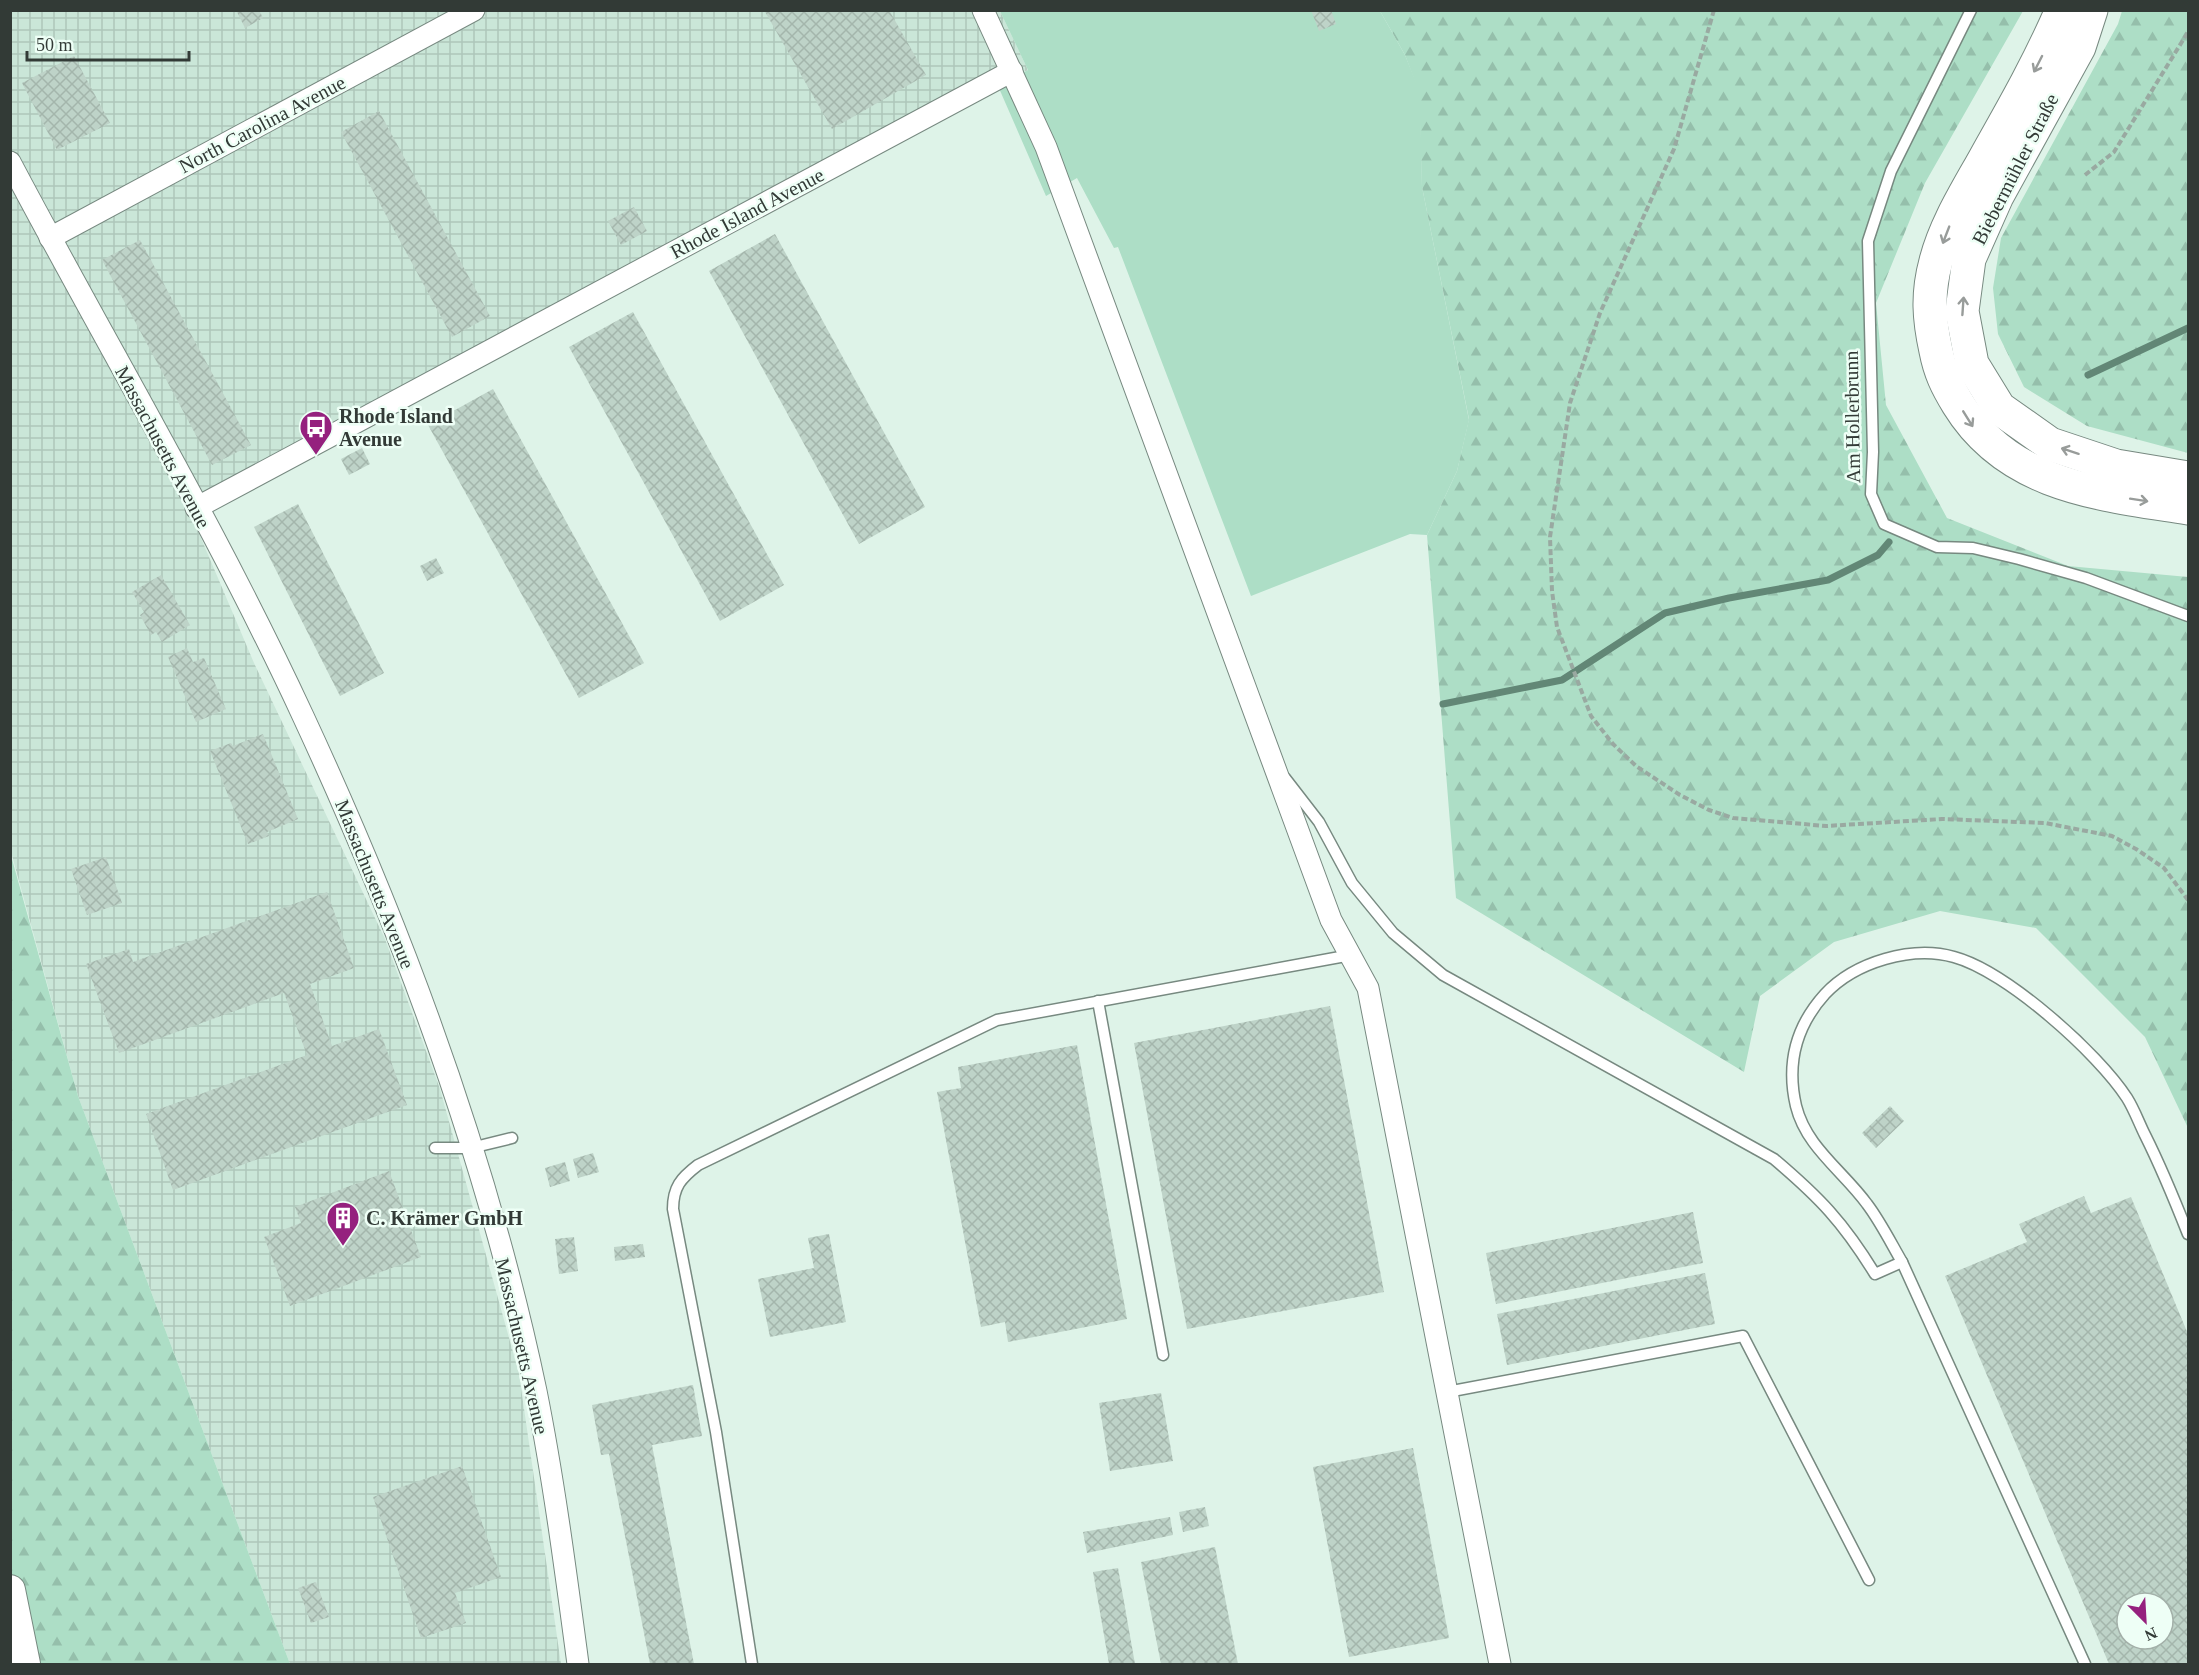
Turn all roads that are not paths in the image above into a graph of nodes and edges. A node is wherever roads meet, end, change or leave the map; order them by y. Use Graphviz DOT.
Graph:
graph roads {
  1 [pos="474,10"];
  2 [pos="983,10"];
  3 [pos="1971,10"];
  4 [pos="2062,10"];
  5 [pos="2091,10"];
  6 [pos="1012,71"];
  7 [pos="10,162"];
  8 [pos="50,238"];
  9 [pos="2188,478"];
  10 [pos="196,508"];
  11 [pos="2188,508"];
  12 [pos="2188,616"];
  13 [pos="1271,759"];
  14 [pos="1352,955"];
  15 [pos="1098,1002"];
  16 [pos="512,1138"];
  17 [pos="435,1148"];
  18 [pos="471,1148"];
  19 [pos="2188,1234"];
  20 [pos="1902,1262"];
  21 [pos="1163,1355"];
  22 [pos="1446,1392"];
  23 [pos="1869,1580"];
  24 [pos="10,1590"];
  25 [pos="25,1665"];
  26 [pos="579,1665"];
  27 [pos="752,1665"];
  28 [pos="1500,1665"];
  29 [pos="2085,1665"];
  1 -- 8 [label="street, North Carolina Avenue"];
  2 -- 6 [label="street"];
  3 -- 12 [label="lane, Am Hollerbrunn"];
  4 -- 11 [label="main road, one-way"];
  9 -- 5 [label="main road, Biebermühler Straße, one-way"];
  6 -- 10 [label="street, Rhode Island Avenue"];
  6 -- 13 [label="street"];
  7 -- 8 [label="street, Massachusetts Avenue"];
  8 -- 10 [label="street, Massachusetts Avenue"];
  10 -- 18 [label="street, Massachusetts Avenue"];
  13 -- 14 [label="street"];
  13 -- 20 [label="lane"];
  14 -- 15 [label="lane"];
  14 -- 22 [label="street"];
  15 -- 21 [label="lane"];
  15 -- 27 [label="lane"];
  16 -- 18 [label="lane"];
  17 -- 18 [label="lane"];
  18 -- 26 [label="street, Massachusetts Avenue"];
  19 -- 20 [label="lane"];
  20 -- 29 [label="lane"];
  22 -- 23 [label="lane"];
  22 -- 28 [label="street"];
  24 -- 25 [label="main road"];
}
